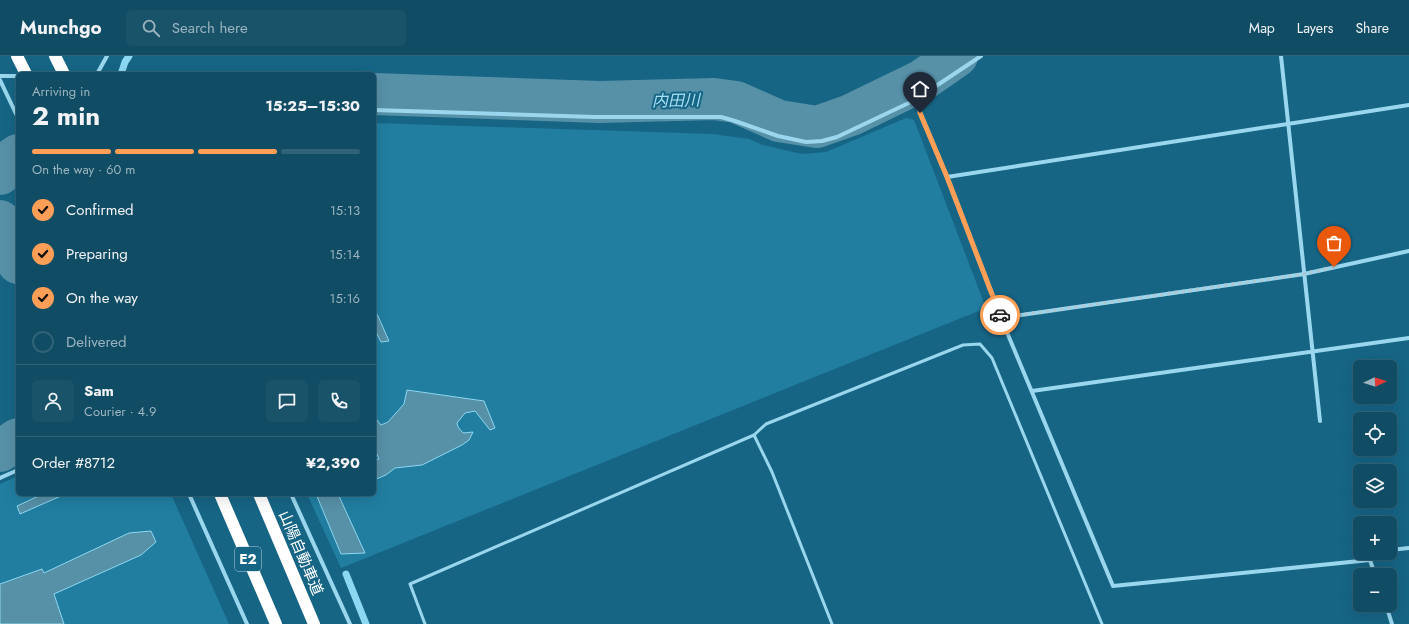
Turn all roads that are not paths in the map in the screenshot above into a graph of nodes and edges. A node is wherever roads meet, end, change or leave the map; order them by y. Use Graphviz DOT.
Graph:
graph roads {
  1 [pos="17,56"];
  2 [pos="55,56"];
  3 [pos="107,56"];
  4 [pos="981,56"];
  5 [pos="1281,56"];
  6 [pos="25,72"];
  7 [pos="63,72"];
  8 [pos="98,72"];
  9 [pos="0,76"];
  10 [pos="16,76"];
  11 [pos="0,80"];
  12 [pos="915,100"];
  13 [pos="1409,105"];
  14 [pos="376,110"];
  15 [pos="16,114"];
  16 [pos="1288,123"];
  17 [pos="947,177"];
  18 [pos="1409,251"];
  19 [pos="1304,274"];
  20 [pos="1001,318"];
  21 [pos="1409,338"];
  22 [pos="1313,351"];
  23 [pos="1032,392"];
  24 [pos="1320,421"];
  25 [pos="754,435"];
  26 [pos="16,471"];
  27 [pos="0,478"];
  28 [pos="190,496"];
  29 [pos="221,496"];
  30 [pos="260,496"];
  31 [pos="292,496"];
  32 [pos="1409,548"];
  33 [pos="1397,549"];
  34 [pos="1370,560"];
  35 [pos="1373,568"];
  36 [pos="1388,612"];
  37 [pos="247,624"];
  38 [pos="276,624"];
  39 [pos="314,624"];
  40 [pos="350,624"];
  41 [pos="425,624"];
  42 [pos="832,624"];
  43 [pos="1102,624"];
  44 [pos="1392,624"];
  1 -- 6 [label="highway"];
  2 -- 7 [label="highway"];
  3 -- 8 [label="street"];
  4 -- 12 [label="street"];
  5 -- 16 [label="street"];
  9 -- 10 [label="street"];
  11 -- 15 [label="street"];
  12 -- 14 [label="street"];
  12 -- 17 [label="street"];
  13 -- 16 [label="street"];
  16 -- 17 [label="street"];
  16 -- 19 [label="street"];
  17 -- 20 [label="street"];
  18 -- 19 [label="street"];
  19 -- 20 [label="street"];
  19 -- 22 [label="street"];
  20 -- 23 [label="street"];
  21 -- 22 [label="street"];
  22 -- 23 [label="street"];
  22 -- 24 [label="street"];
  23 -- 34 [label="street"];
  25 -- 41 [label="lane"];
  25 -- 42 [label="lane"];
  25 -- 43 [label="lane"];
  26 -- 27 [label="street"];
  28 -- 37 [label="street"];
  29 -- 38 [label="highway, E2"];
  30 -- 39 [label="highway, 山陽自動車道 / E2"];
  31 -- 40 [label="street"];
  32 -- 33 [label="street"];
  34 -- 35 [label="street"];
  36 -- 44 [label="street"];
}
